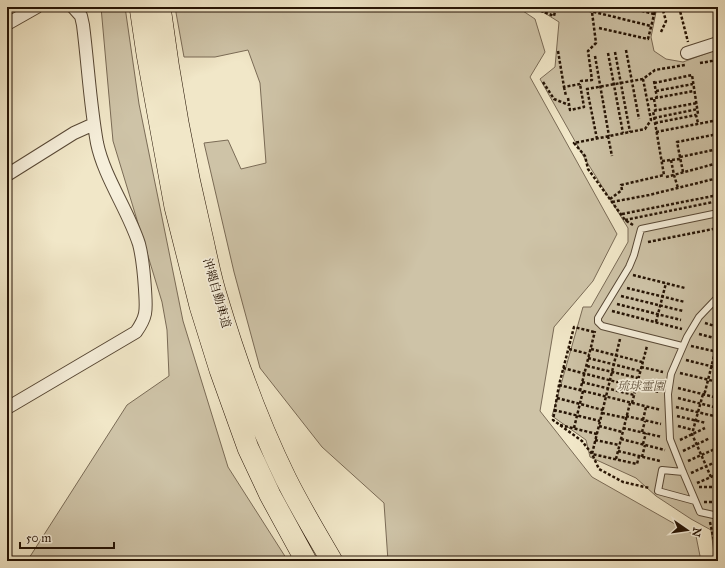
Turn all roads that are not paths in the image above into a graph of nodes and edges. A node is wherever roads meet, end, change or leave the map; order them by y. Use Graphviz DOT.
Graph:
graph roads {
  1 [pos="37,7"];
  2 [pos="73,7"];
  3 [pos="140,7"];
  4 [pos="160,7"];
  5 [pos="7,24"];
  6 [pos="718,43"];
  7 [pos="690,58"];
  8 [pos="94,124"];
  9 [pos="7,175"];
  10 [pos="718,213"];
  11 [pos="718,297"];
  12 [pos="682,346"];
  13 [pos="230,368"];
  14 [pos="7,408"];
  15 [pos="682,470"];
  16 [pos="695,501"];
  17 [pos="718,516"];
  18 [pos="306,561"];
  19 [pos="332,561"];
  1 -- 5 [label="street"];
  2 -- 8 [label="street"];
  3 -- 13 [label="highway, 沖縄自動車道"];
  4 -- 13 [label="highway, 沖縄自動車道"];
  6 -- 7 [label="street"];
  8 -- 9 [label="street"];
  8 -- 14 [label="street"];
  10 -- 12 [label="lane"];
  11 -- 12 [label="lane"];
  12 -- 15 [label="lane"];
  13 -- 18 [label="highway, 沖縄自動車道"];
  13 -- 19 [label="highway, 沖縄自動車道"];
  15 -- 16 [label="lane"];
  15 -- 16 [label="lane"];
  16 -- 17 [label="lane"];
}
